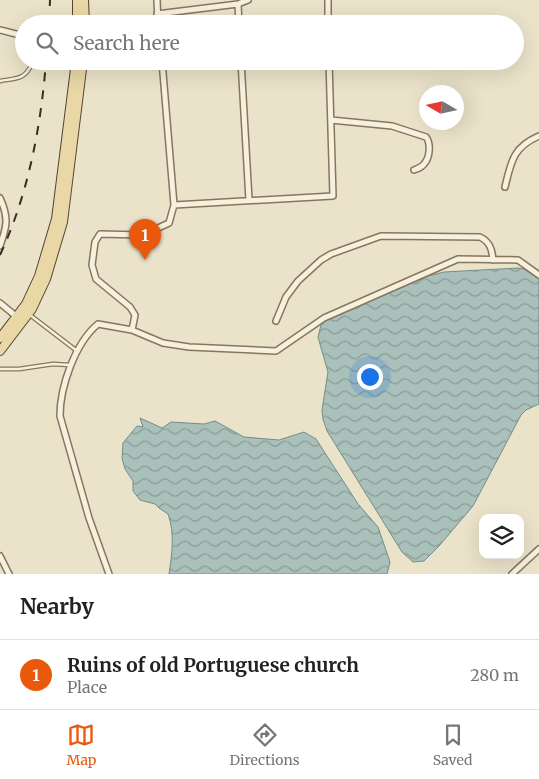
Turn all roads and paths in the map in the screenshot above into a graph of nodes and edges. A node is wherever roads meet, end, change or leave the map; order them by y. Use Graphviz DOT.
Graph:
graph roads {
  1 [pos="77,0"];
  2 [pos="84,0"];
  3 [pos="157,0"];
  4 [pos="248,0"];
  5 [pos="328,0"];
  6 [pos="238,2"];
  7 [pos="157,14"];
  8 [pos="78,15"];
  9 [pos="85,15"];
  10 [pos="239,15"];
  11 [pos="328,15"];
  12 [pos="0,30"];
  13 [pos="15,34"];
  14 [pos="28,70"];
  15 [pos="75,70"];
  16 [pos="82,70"];
  17 [pos="163,70"];
  18 [pos="242,70"];
  19 [pos="329,70"];
  20 [pos="0,81"];
  21 [pos="331,120"];
  22 [pos="539,136"];
  23 [pos="414,170"];
  24 [pos="505,187"];
  25 [pos="0,198"];
  26 [pos="249,200"];
  27 [pos="174,205"];
  28 [pos="0,246"];
  29 [pos="493,260"];
  30 [pos="539,274"];
  31 [pos="0,303"];
  32 [pos="28,314"];
  33 [pos="16,317"];
  34 [pos="276,321"];
  35 [pos="132,330"];
  36 [pos="0,338"];
  37 [pos="0,351"];
  38 [pos="78,352"];
  39 [pos="71,365"];
  40 [pos="0,369"];
  41 [pos="539,549"];
  42 [pos="0,556"];
  43 [pos="9,574"];
  44 [pos="109,574"];
  45 [pos="512,574"];
  1 -- 8 [label="main road"];
  2 -- 9 [label="main road"];
  3 -- 7 [label="street"];
  4 -- 6 [label="street"];
  5 -- 11 [label="street"];
  6 -- 7 [label="street"];
  6 -- 10 [label="street"];
  12 -- 13 [label="street"];
  14 -- 20 [label="lane"];
  15 -- 33 [label="main road"];
  16 -- 32 [label="main road"];
  17 -- 27 [label="street"];
  18 -- 26 [label="street"];
  19 -- 21 [label="street"];
  21 -- 23 [label="street"];
  21 -- 26 [label="street"];
  22 -- 24 [label="street"];
  25 -- 28 [label="street"];
  26 -- 27 [label="street"];
  27 -- 35 [label="street"];
  29 -- 30 [label="street"];
  29 -- 34 [label="street"];
  29 -- 35 [label="street"];
  31 -- 33 [label="street"];
  32 -- 37 [label="main road"];
  32 -- 38 [label="lane"];
  33 -- 36 [label="main road"];
  35 -- 38 [label="street"];
  38 -- 39 [label="street"];
  39 -- 40 [label="lane"];
  39 -- 44 [label="street"];
  41 -- 45 [label="street"];
  42 -- 43 [label="street"];
}
